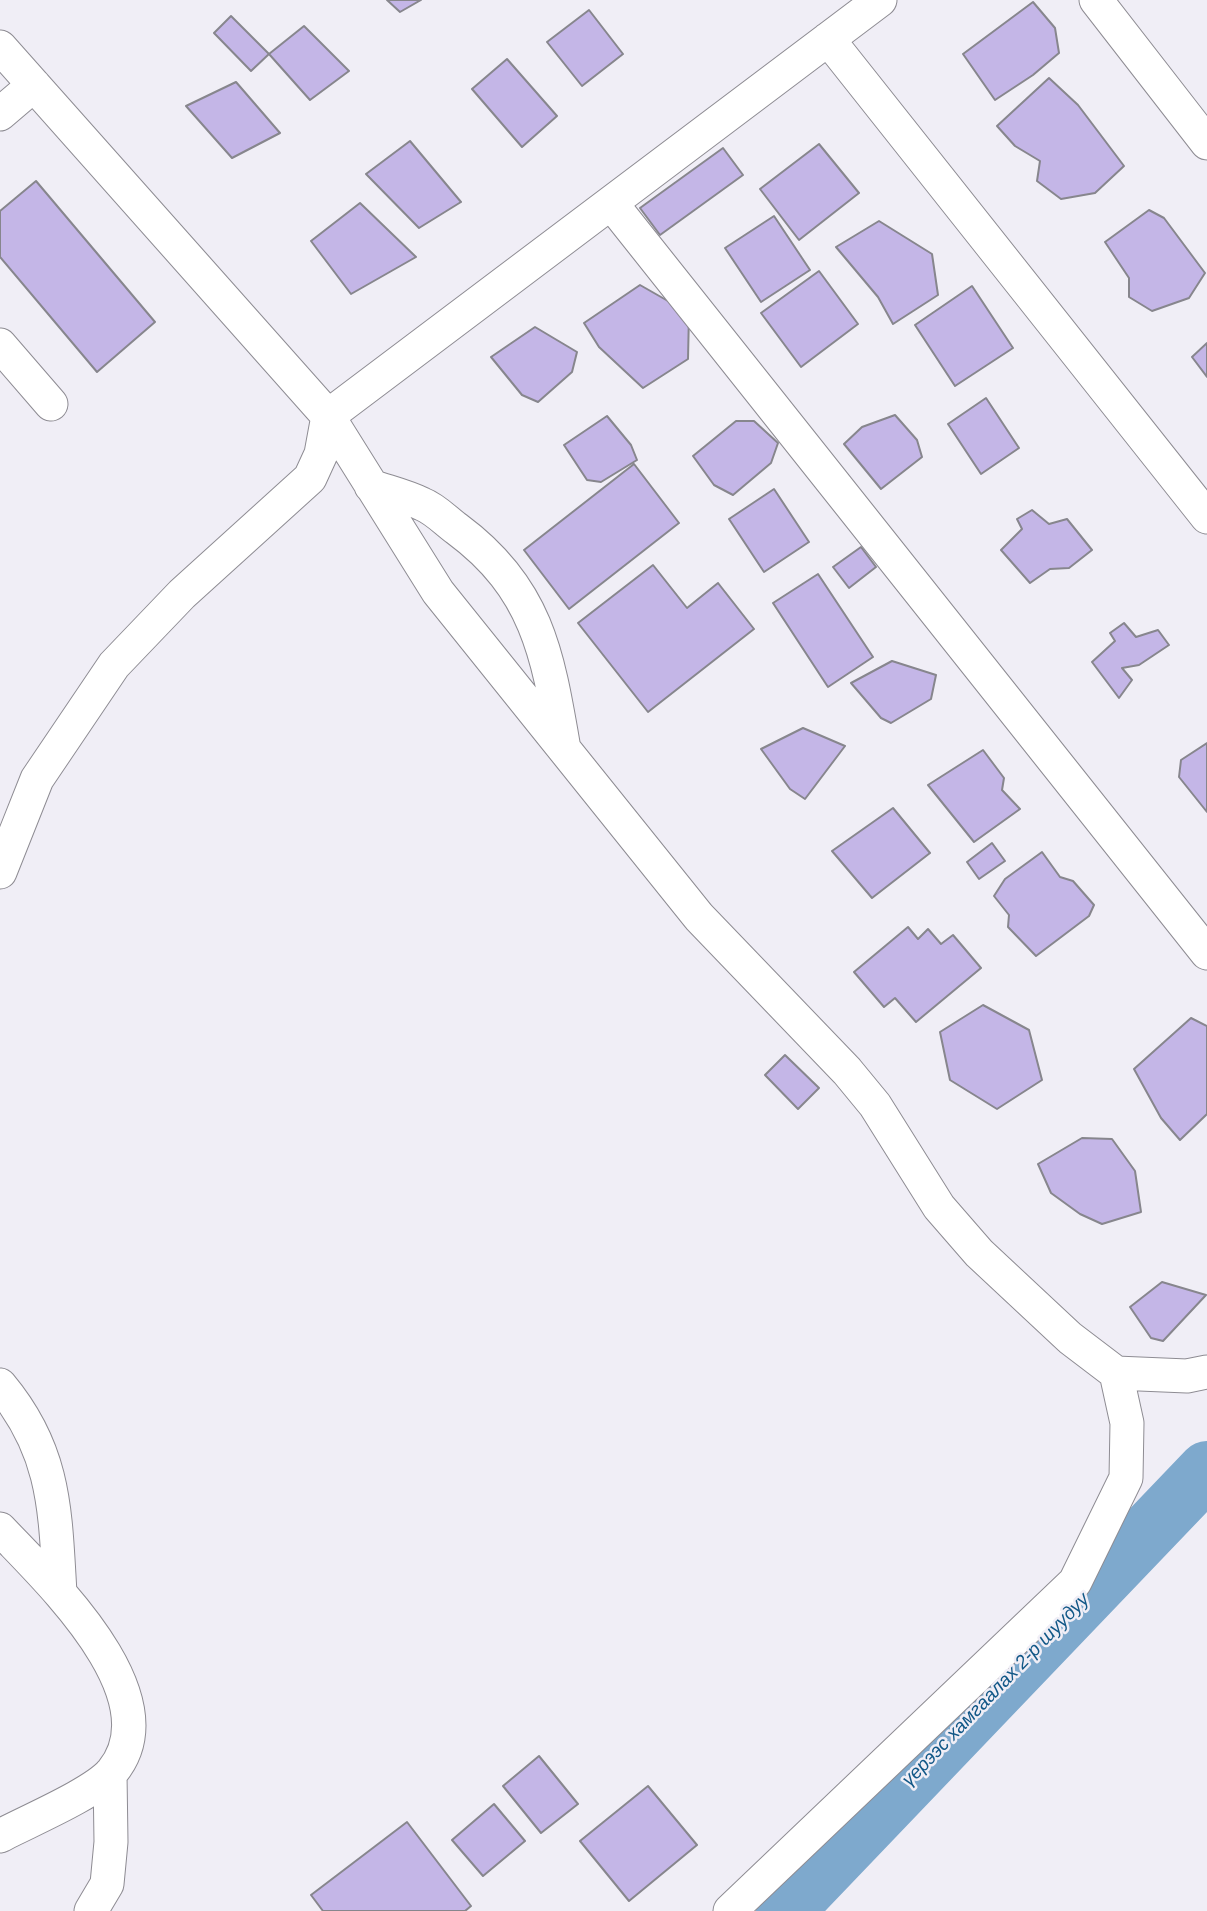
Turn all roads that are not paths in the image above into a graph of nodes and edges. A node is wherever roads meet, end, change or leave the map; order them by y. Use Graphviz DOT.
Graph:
graph roads {
  1 [pos="880,0"];
  2 [pos="1096,0"];
  3 [pos="828,39"];
  4 [pos="0,47"];
  5 [pos="34,85"];
  6 [pos="0,114"];
  7 [pos="1207,143"];
  8 [pos="611,202"];
  9 [pos="0,345"];
  10 [pos="51,404"];
  11 [pos="328,416"];
  12 [pos="371,486"];
  13 [pos="1207,517"];
  14 [pos="565,751"];
  15 [pos="0,872"];
  16 [pos="1207,953"];
  17 [pos="1116,1373"];
  18 [pos="1207,1373"];
  19 [pos="0,1384"];
  20 [pos="0,1529"];
  21 [pos="60,1593"];
  22 [pos="110,1774"];
  23 [pos="0,1836"];
  24 [pos="91,1911"];
  25 [pos="730,1911"];
  1 -- 3 [label="street"];
  2 -- 7 [label="street"];
  3 -- 8 [label="street"];
  3 -- 13 [label="street"];
  4 -- 5 [label="street"];
  5 -- 6 [label="street"];
  5 -- 11 [label="street"];
  8 -- 11 [label="street"];
  8 -- 16 [label="street"];
  9 -- 10 [label="street"];
  11 -- 12 [label="street"];
  11 -- 15 [label="street"];
  12 -- 14 [label="street"];
  12 -- 14 [label="street"];
  14 -- 17 [label="street"];
  17 -- 18 [label="street"];
  17 -- 25 [label="street"];
  19 -- 21 [label="street"];
  20 -- 21 [label="street"];
  21 -- 22 [label="street"];
  22 -- 23 [label="street"];
  22 -- 24 [label="street"];
}
